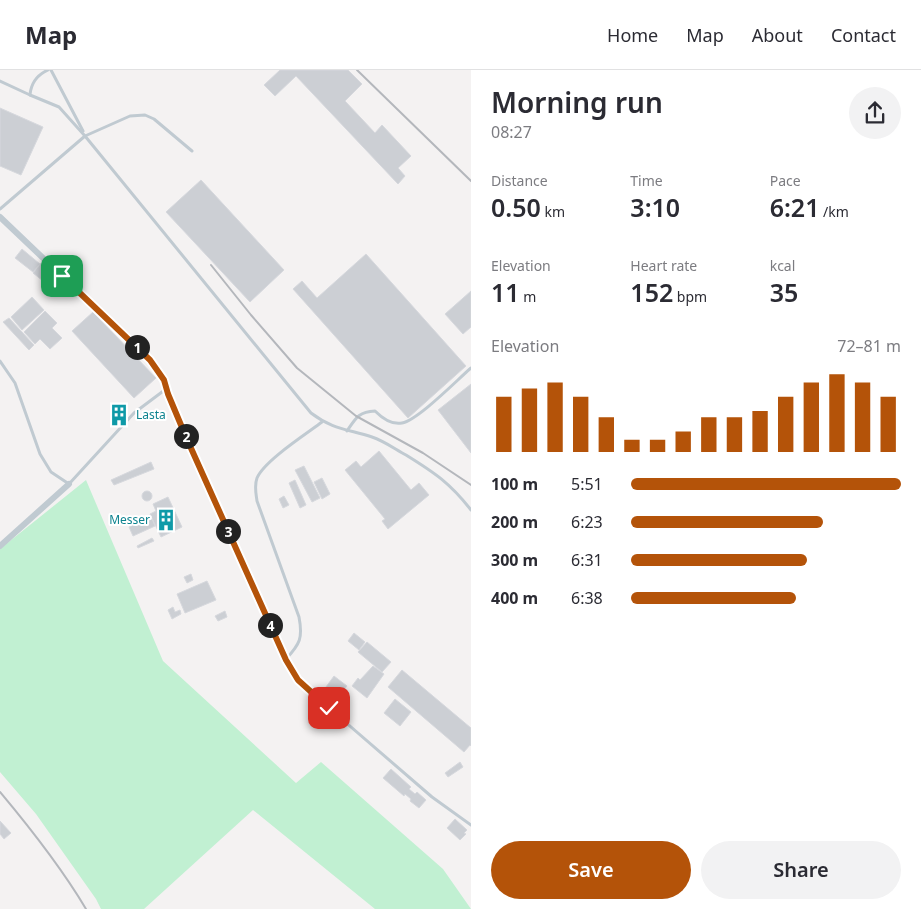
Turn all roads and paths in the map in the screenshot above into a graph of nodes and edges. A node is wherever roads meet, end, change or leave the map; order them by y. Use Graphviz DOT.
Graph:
graph roads {
  1 [pos="50,70"];
  2 [pos="0,82"];
  3 [pos="30,95"];
  4 [pos="85,136"];
  5 [pos="192,151"];
  6 [pos="0,209"];
  7 [pos="0,216"];
  8 [pos="0,361"];
  9 [pos="471,368"];
  10 [pos="166,388"];
  11 [pos="322,422"];
  12 [pos="347,431"];
  13 [pos="186,437"];
  14 [pos="69,484"];
  15 [pos="471,510"];
  16 [pos="0,546"];
  17 [pos="286,660"];
  18 [pos="471,825"];
  1 -- 3 [label="lane"];
  1 -- 4 [label="lane"];
  2 -- 3 [label="lane"];
  3 -- 4 [label="lane"];
  4 -- 5 [label="lane"];
  4 -- 6 [label="lane"];
  4 -- 11 [label="lane"];
  7 -- 10 [label="street"];
  8 -- 14 [label="lane"];
  9 -- 12 [label="lane"];
  10 -- 13 [label="street"];
  10 -- 14 [label="lane"];
  11 -- 12 [label="lane"];
  11 -- 17 [label="lane"];
  12 -- 15 [label="lane"];
  13 -- 17 [label="lane"];
  14 -- 16 [label="street"];
  17 -- 18 [label="lane"];
}
